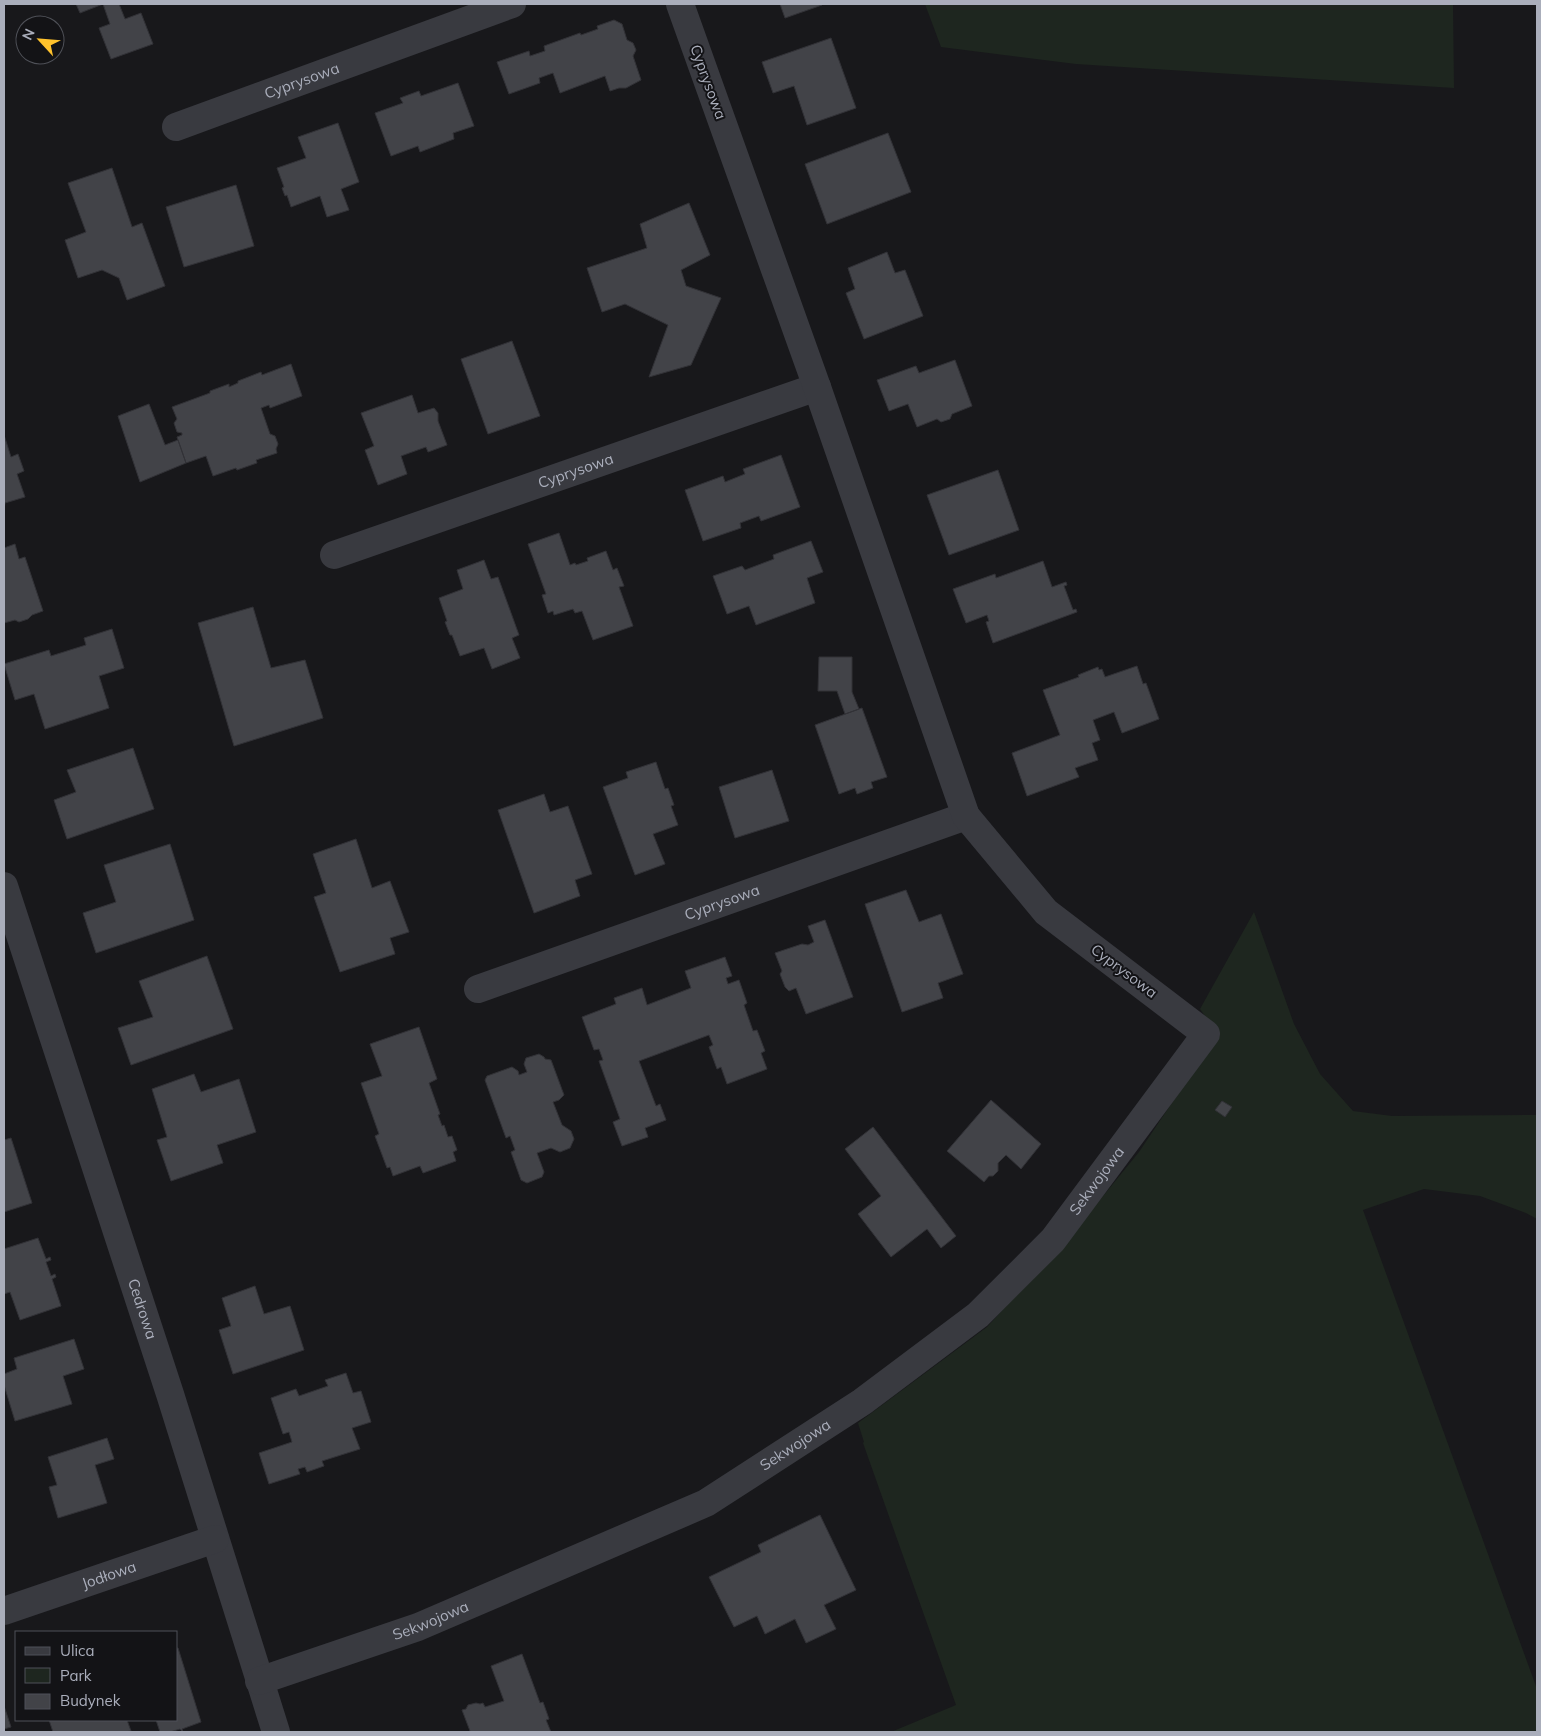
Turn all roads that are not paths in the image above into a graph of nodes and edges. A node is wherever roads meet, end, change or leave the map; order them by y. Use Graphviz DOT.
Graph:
graph roads {
  1 [pos="512,4"];
  2 [pos="680,4"];
  3 [pos="176,127"];
  4 [pos="817,387"];
  5 [pos="334,554"];
  6 [pos="966,816"];
  7 [pos="4,886"];
  8 [pos="478,989"];
  9 [pos="1206,1034"];
  10 [pos="214,1539"];
  11 [pos="4,1611"];
  12 [pos="259,1681"];
  13 [pos="276,1732"];
  1 -- 3 [label="street, Cyprysowa"];
  2 -- 4 [label="street, Cyprysowa"];
  4 -- 5 [label="street, Cyprysowa"];
  4 -- 6 [label="street, Cyprysowa"];
  6 -- 8 [label="street, Cyprysowa"];
  6 -- 9 [label="street, Cyprysowa"];
  7 -- 10 [label="street, Cedrowa"];
  9 -- 12 [label="street, Sekwojowa"];
  10 -- 11 [label="street, Jodłowa"];
  10 -- 12 [label="street, Cedrowa"];
  12 -- 13 [label="street, Cedrowa"];
}
